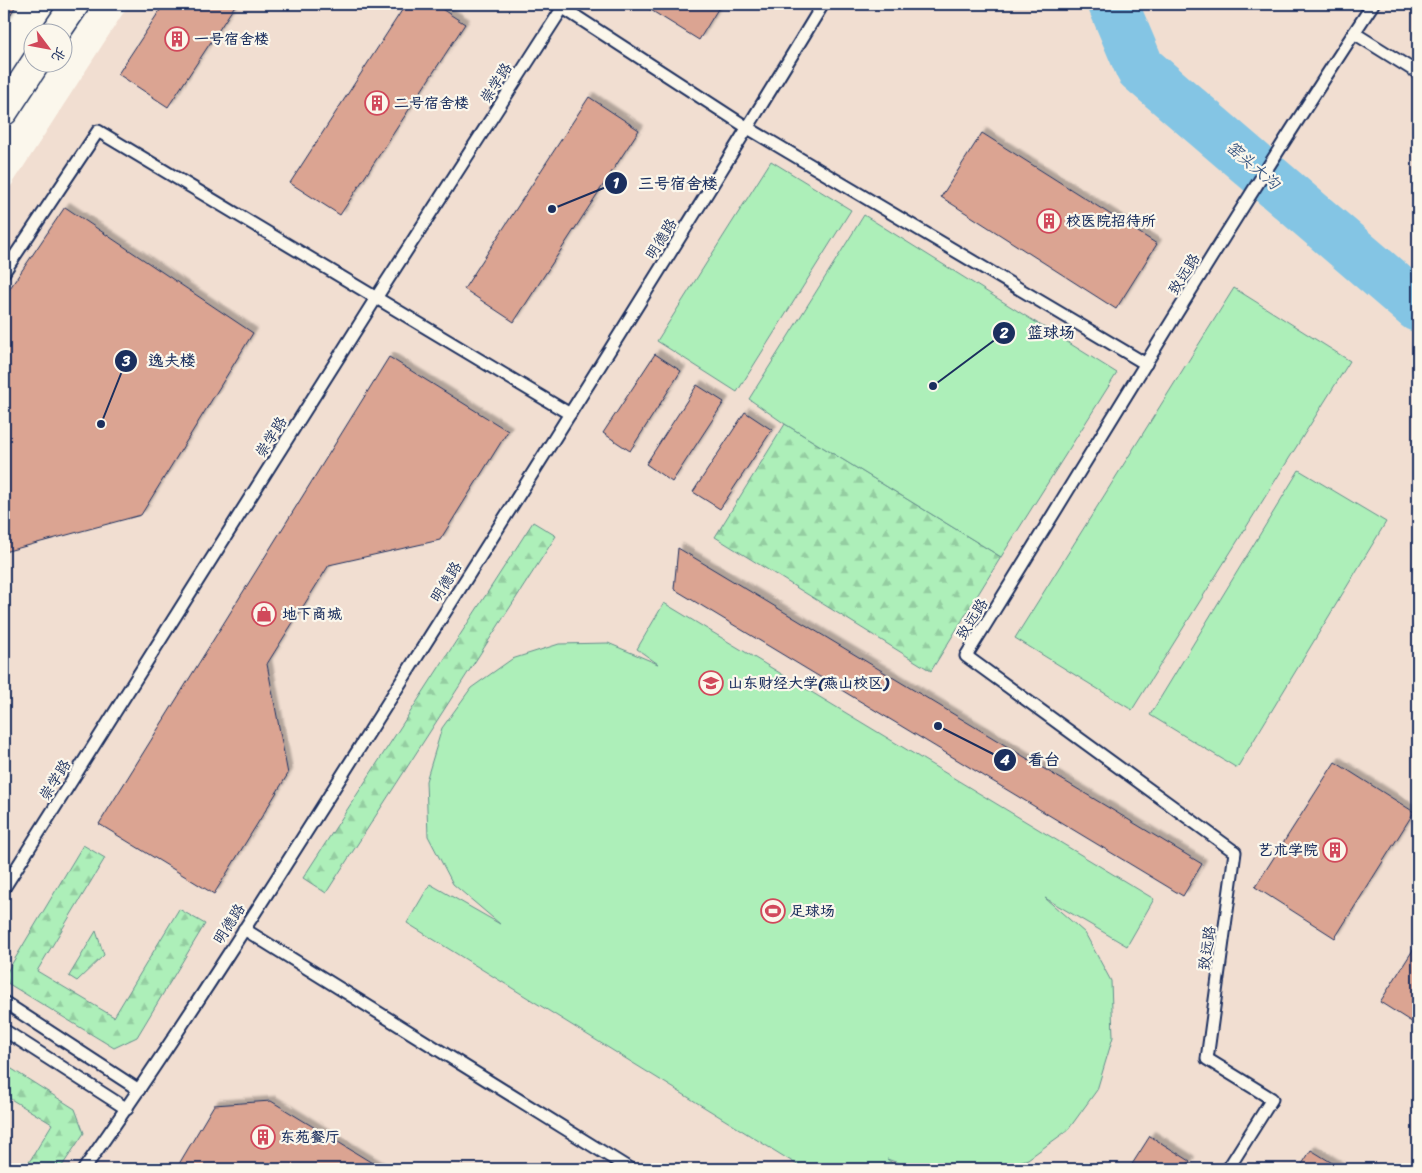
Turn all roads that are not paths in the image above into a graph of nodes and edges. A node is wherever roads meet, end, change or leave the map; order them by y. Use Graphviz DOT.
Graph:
graph roads {
  1 [pos="76,4"];
  2 [pos="823,4"];
  3 [pos="1373,4"];
  4 [pos="561,5"];
  5 [pos="63,22"];
  6 [pos="1354,32"];
  7 [pos="29,72"];
  8 [pos="1418,73"];
  9 [pos="4,111"];
  10 [pos="748,128"];
  11 [pos="4,272"];
  12 [pos="376,298"];
  13 [pos="1146,364"];
  14 [pos="570,414"];
  15 [pos="4,888"];
  16 [pos="244,929"];
  17 [pos="4,1002"];
  18 [pos="4,1030"];
  19 [pos="139,1090"];
  20 [pos="126,1109"];
  21 [pos="84,1169"];
  22 [pos="630,1169"];
  23 [pos="1228,1169"];
  1 -- 5 [label="main road"];
  2 -- 10 [label="lane, 明德路"];
  3 -- 6 [label="lane, 致远路"];
  4 -- 10 [label="lane"];
  4 -- 12 [label="lane, 崇学路"];
  6 -- 8 [label="lane"];
  6 -- 13 [label="lane, 致远路"];
  7 -- 9 [label="main road"];
  10 -- 13 [label="lane"];
  10 -- 14 [label="lane, 明德路"];
  11 -- 12 [label="lane"];
  12 -- 14 [label="lane"];
  12 -- 15 [label="lane, 崇学路"];
  13 -- 23 [label="lane, 致远路"];
  14 -- 16 [label="lane, 明德路"];
  16 -- 19 [label="lane, 明德路"];
  16 -- 22 [label="lane"];
  17 -- 19 [label="lane"];
  18 -- 20 [label="lane"];
  19 -- 20 [label="lane, 明德路"];
  20 -- 21 [label="lane, 明德路"];
}
